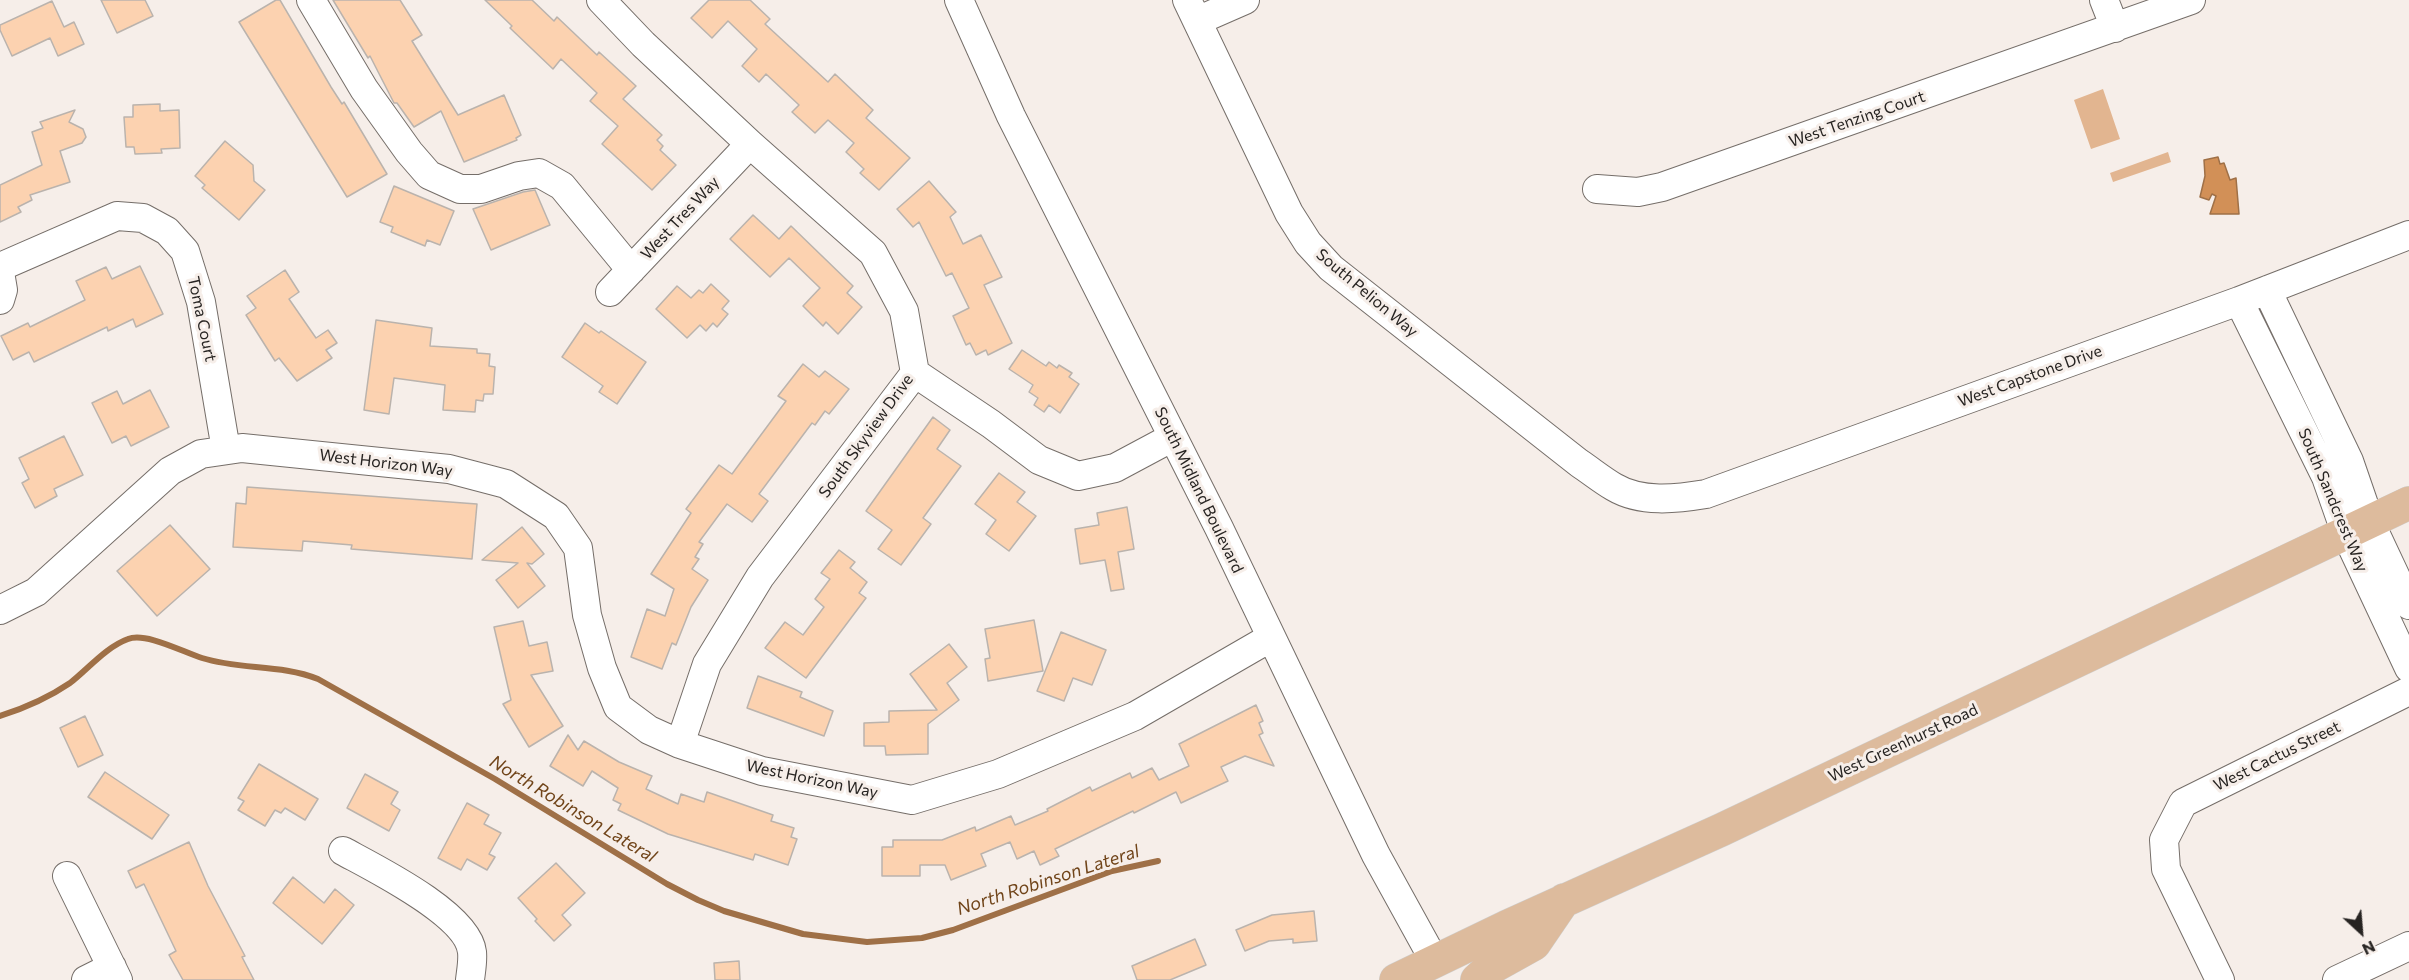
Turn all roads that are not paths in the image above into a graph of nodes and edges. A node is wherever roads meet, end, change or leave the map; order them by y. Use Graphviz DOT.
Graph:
graph roads {
  1 [pos="311,0"];
  2 [pos="601,0"];
  3 [pos="959,0"];
  4 [pos="1245,0"];
  5 [pos="2104,0"];
  6 [pos="2191,0"];
  7 [pos="1192,10"];
  8 [pos="2115,28"];
  9 [pos="750,144"];
  10 [pos="1597,189"];
  11 [pos="2409,236"];
  12 [pos="0,267"];
  13 [pos="631,270"];
  14 [pos="0,272"];
  15 [pos="2267,290"];
  16 [pos="610,292"];
  17 [pos="0,300"];
  18 [pos="2239,301"];
  19 [pos="915,373"];
  20 [pos="1173,437"];
  21 [pos="226,450"];
  22 [pos="1647,498"];
  23 [pos="2409,503"];
  24 [pos="2358,528"];
  25 [pos="2409,605"];
  26 [pos="0,610"];
  27 [pos="1270,638"];
  28 [pos="2409,668"];
  29 [pos="2409,691"];
  30 [pos="680,744"];
  31 [pos="343,850"];
  32 [pos="67,876"];
  33 [pos="1564,900"];
  34 [pos="2409,946"];
  35 [pos="1437,971"];
  36 [pos="115,974"];
  37 [pos="86,980"];
  38 [pos="470,980"];
  39 [pos="1396,980"];
  40 [pos="1477,980"];
  41 [pos="2220,980"];
  42 [pos="2337,980"];
  1 -- 13 [label="street"];
  2 -- 9 [label="street, South Skyview Drive"];
  3 -- 20 [label="street, South Midland Boulevard"];
  4 -- 7 [label="street"];
  5 -- 8 [label="street"];
  6 -- 8 [label="street, West Tenzing Court"];
  7 -- 22 [label="street, South Pelion Way"];
  8 -- 10 [label="street, West Tenzing Court"];
  9 -- 13 [label="street, West Tres Way"];
  9 -- 19 [label="street, South Skyview Drive"];
  11 -- 15 [label="street, West Capstone Drive"];
  12 -- 21 [label="street, Toma Court"];
  13 -- 16 [label="street, West Tres Way"];
  14 -- 17 [label="street"];
  15 -- 18 [label="street, West Capstone Drive"];
  15 -- 24 [label="street, South Sandcrest Way"];
  18 -- 22 [label="street, West Capstone Drive"];
  18 -- 24 [label="street, South Sandcrest Way"];
  19 -- 20 [label="street"];
  19 -- 30 [label="street, South Skyview Drive"];
  20 -- 27 [label="street, South Midland Boulevard"];
  21 -- 26 [label="street, West Horizon Way"];
  21 -- 30 [label="street, West Horizon Way"];
  23 -- 24 [label="main road, West Greenhurst Road"];
  24 -- 25 [label="street, South Sandcrest Way"];
  24 -- 28 [label="street, South Sandcrest Way"];
  24 -- 33 [label="main road, West Greenhurst Road"];
  27 -- 30 [label="street, West Horizon Way"];
  27 -- 35 [label="street, South Midland Boulevard"];
  29 -- 41 [label="street, West Cactus Street"];
  31 -- 38 [label="street"];
  32 -- 36 [label="street"];
  33 -- 35 [label="main road, West Greenhurst Road"];
  33 -- 40 [label="main road"];
  34 -- 42 [label="street"];
  35 -- 39 [label="main road, West Greenhurst Road"];
  36 -- 37 [label="street"];
}
